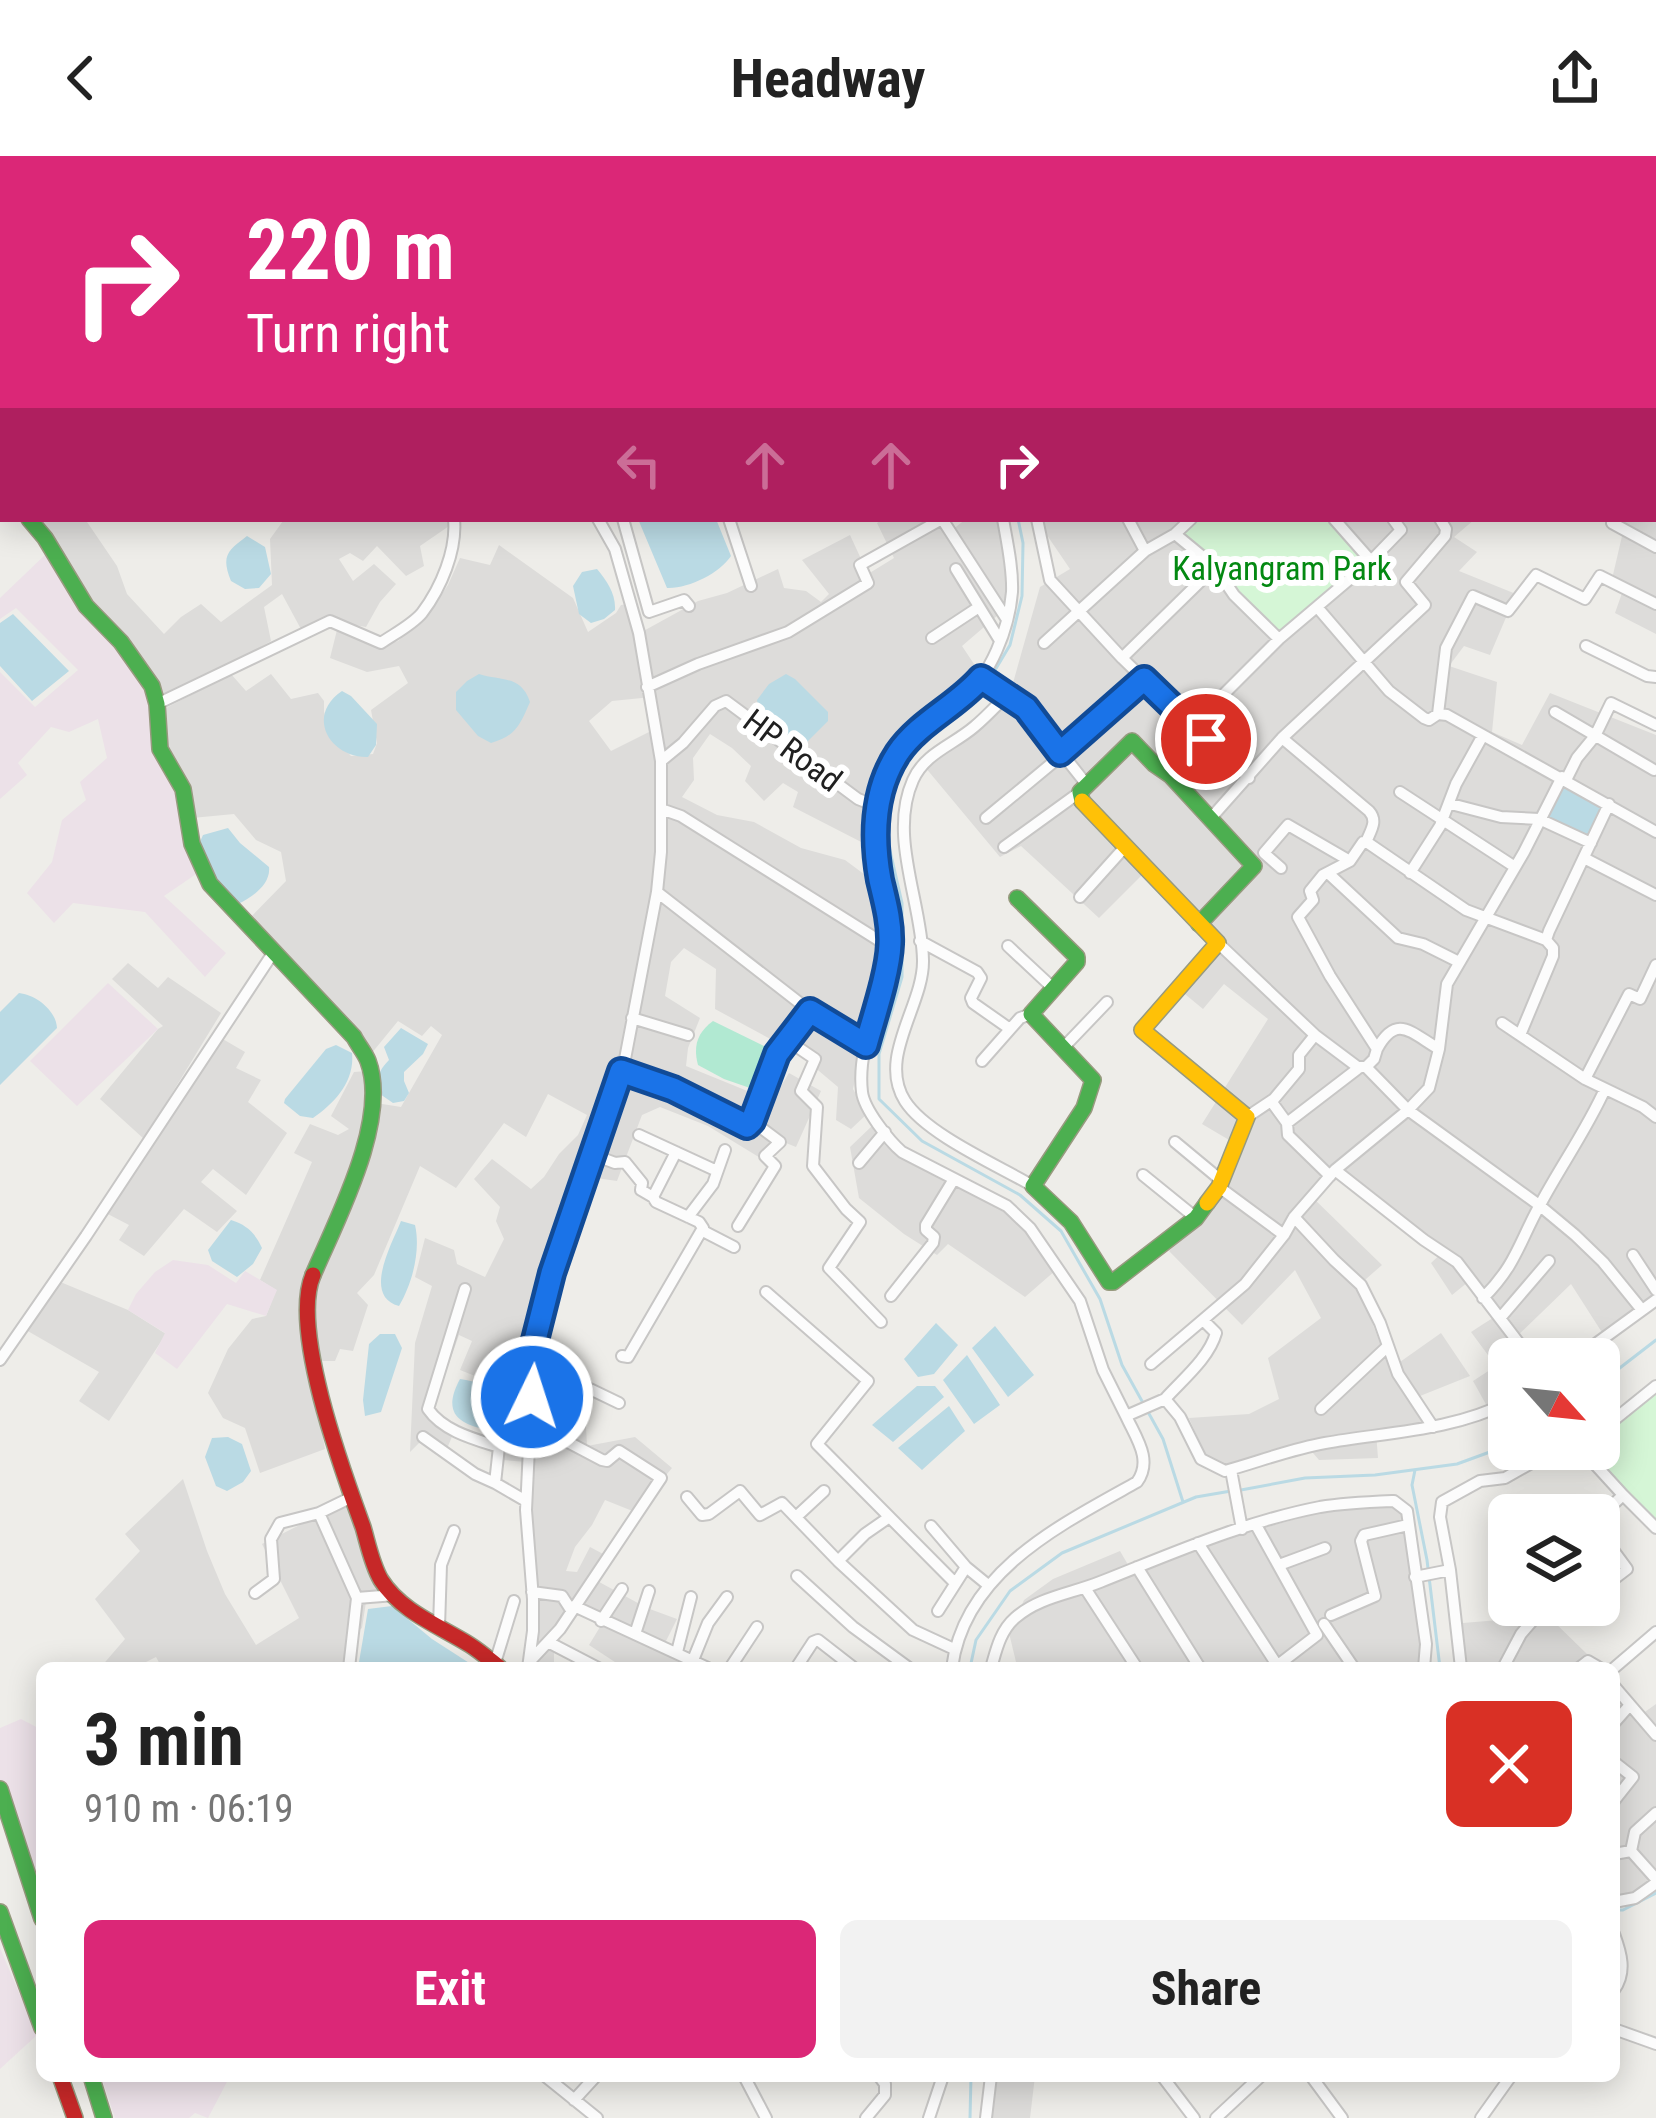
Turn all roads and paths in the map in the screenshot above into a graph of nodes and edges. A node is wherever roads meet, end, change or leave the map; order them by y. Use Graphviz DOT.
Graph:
graph roads {
  1 [pos="31,522"];
  2 [pos="454,522"];
  3 [pos="600,522"];
  4 [pos="624,522"];
  5 [pos="730,522"];
  6 [pos="937,522"];
  7 [pos="944,522"];
  8 [pos="1003,522"];
  9 [pos="1038,522"];
  10 [pos="1130,522"];
  11 [pos="1188,522"];
  12 [pos="1337,522"];
  13 [pos="1395,522"];
  14 [pos="1442,522"];
  15 [pos="1612,523"];
  16 [pos="1175,534"];
  17 [pos="1656,547"];
  18 [pos="1144,551"];
  19 [pos="1371,561"];
  20 [pos="1215,567"];
  21 [pos="956,569"];
  22 [pos="751,586"];
  23 [pos="1656,604"];
  24 [pos="689,606"];
  25 [pos="979,607"];
  26 [pos="1317,607"];
  27 [pos="1078,612"];
  28 [pos="1006,619"];
  29 [pos="932,638"];
  30 [pos="1000,639"];
  31 [pos="1280,639"];
  32 [pos="1045,644"];
  33 [pos="1586,646"];
  34 [pos="1122,658"];
  35 [pos="1365,662"];
  36 [pos="1656,677"];
  37 [pos="1144,679"];
  38 [pos="983,680"];
  39 [pos="647,687"];
  40 [pos="1003,692"];
  41 [pos="157,704"];
  42 [pos="1555,712"];
  43 [pos="1438,715"];
  44 [pos="1656,725"];
  45 [pos="1192,726"];
  46 [pos="1482,736"];
  47 [pos="1595,736"];
  48 [pos="1282,738"];
  49 [pos="1206,739"];
  50 [pos="1061,754"];
  51 [pos="661,761"];
  52 [pos="1654,770"];
  53 [pos="1173,778"];
  54 [pos="1249,778"];
  55 [pos="1564,779"];
  56 [pos="1083,788"];
  57 [pos="1400,792"];
  58 [pos="1450,804"];
  59 [pos="1609,804"];
  60 [pos="876,806"];
  61 [pos="661,809"];
  62 [pos="986,818"];
  63 [pos="1210,818"];
  64 [pos="1539,819"];
  65 [pos="1442,821"];
  66 [pos="1656,832"];
  67 [pos="1366,842"];
  68 [pos="1591,843"];
  69 [pos="1004,847"];
  70 [pos="1124,848"];
  71 [pos="1584,858"];
  72 [pos="1350,861"];
  73 [pos="1515,867"];
  74 [pos="1281,868"];
  75 [pos="1328,873"];
  76 [pos="1410,873"];
  77 [pos="657,892"];
  78 [pos="1656,895"];
  79 [pos="1080,897"];
  80 [pos="1017,898"];
  81 [pos="1484,918"];
  82 [pos="1199,923"];
  83 [pos="1546,940"];
  84 [pos="920,941"];
  85 [pos="1218,943"];
  86 [pos="1008,946"];
  87 [pos="891,948"];
  88 [pos="272,953"];
  89 [pos="1459,962"];
  90 [pos="1656,965"];
  91 [pos="1053,988"];
  92 [pos="1107,1002"];
  93 [pos="810,1011"];
  94 [pos="1030,1015"];
  95 [pos="632,1018"];
  96 [pos="1502,1023"];
  97 [pos="1010,1029"];
  98 [pos="688,1035"];
  99 [pos="1316,1035"];
  100 [pos="1520,1035"];
  101 [pos="787,1040"];
  102 [pos="866,1045"];
  103 [pos="1062,1049"];
  104 [pos="1378,1049"];
  105 [pos="1439,1049"];
  106 [pos="982,1061"];
  107 [pos="1362,1067"];
  108 [pos="621,1071"];
  109 [pos="1585,1079"];
  110 [pos="1605,1088"];
  111 [pos="1270,1101"];
  112 [pos="1408,1110"];
  113 [pos="1246,1117"];
  114 [pos="1656,1117"];
  115 [pos="752,1121"];
  116 [pos="1286,1123"];
  117 [pos="885,1132"];
  118 [pos="638,1135"];
  119 [pos="1175,1142"];
  120 [pos="725,1150"];
  121 [pos="676,1152"];
  122 [pos="594,1155"];
  123 [pos="859,1163"];
  124 [pos="717,1171"];
  125 [pos="1333,1173"];
  126 [pos="1143,1175"];
  127 [pos="954,1179"];
  128 [pos="1220,1184"];
  129 [pos="1033,1186"];
  130 [pos="653,1196"];
  131 [pos="1539,1205"];
  132 [pos="1294,1216"];
  133 [pos="688,1217"];
  134 [pos="1196,1218"];
  135 [pos="738,1226"];
  136 [pos="703,1231"];
  137 [pos="1284,1235"];
  138 [pos="734,1247"];
  139 [pos="1633,1255"];
  140 [pos="1549,1262"];
  141 [pos="465,1289"];
  142 [pos="1656,1290"];
  143 [pos="766,1292"];
  144 [pos="891,1296"];
  145 [pos="1483,1298"];
  146 [pos="1656,1300"];
  147 [pos="1642,1310"];
  148 [pos="1501,1317"];
  149 [pos="1203,1319"];
  150 [pos="881,1322"];
  151 [pos="1516,1338"];
  152 [pos="1604,1338"];
  153 [pos="1388,1346"];
  154 [pos="622,1356"];
  155 [pos="0,1360"];
  156 [pos="1151,1364"];
  157 [pos="532,1369"];
  158 [pos="1656,1386"];
  159 [pos="1159,1401"];
  160 [pos="620,1403"];
  161 [pos="1321,1408"];
  162 [pos="1488,1411"];
  163 [pos="1620,1415"];
  164 [pos="1126,1416"];
  165 [pos="531,1426"];
  166 [pos="1433,1427"];
  167 [pos="423,1437"];
  168 [pos="499,1447"];
  169 [pos="530,1448"];
  170 [pos="1519,1470"];
  171 [pos="1600,1470"];
  172 [pos="1233,1476"];
  173 [pos="495,1483"];
  174 [pos="824,1491"];
  175 [pos="1623,1495"];
  176 [pos="352,1497"];
  177 [pos="687,1497"];
  178 [pos="1620,1498"];
  179 [pos="526,1501"];
  180 [pos="319,1513"];
  181 [pos="796,1517"];
  182 [pos="888,1518"];
  183 [pos="1256,1525"];
  184 [pos="1408,1525"];
  185 [pos="931,1526"];
  186 [pos="1656,1528"];
  187 [pos="1242,1529"];
  188 [pos="454,1531"];
  189 [pos="1198,1543"];
  190 [pos="1324,1548"];
  191 [pos="838,1562"];
  192 [pos="1279,1565"];
  193 [pos="966,1567"];
  194 [pos="1137,1567"];
  195 [pos="1450,1570"];
  196 [pos="1425,1575"];
  197 [pos="797,1576"];
  198 [pos="956,1583"];
  199 [pos="988,1585"];
  200 [pos="1085,1588"];
  201 [pos="622,1589"];
  202 [pos="532,1592"];
  203 [pos="649,1592"];
  204 [pos="255,1593"];
  205 [pos="395,1595"];
  206 [pos="692,1597"];
  207 [pos="727,1597"];
  208 [pos="357,1598"];
  209 [pos="514,1600"];
  210 [pos="573,1608"];
  211 [pos="938,1611"];
  212 [pos="602,1621"];
  213 [pos="1528,1626"];
  214 [pos="439,1628"];
  215 [pos="757,1628"];
  216 [pos="1656,1632"];
  217 [pos="635,1634"];
  218 [pos="548,1642"];
  219 [pos="954,1649"];
  220 [pos="677,1652"];
  221 [pos="893,1656"];
  222 [pos="693,1660"];
  223 [pos="350,1662"];
  224 [pos="494,1662"];
  225 [pos="499,1662"];
  226 [pos="530,1662"];
  227 [pos="532,1662"];
  228 [pos="586,1662"];
  229 [pos="697,1662"];
  230 [pos="734,1662"];
  231 [pos="800,1662"];
  232 [pos="846,1662"];
  233 [pos="888,1662"];
  234 [pos="901,1662"];
  235 [pos="953,1662"];
  236 [pos="993,1662"];
  237 [pos="1133,1662"];
  238 [pos="1196,1662"];
  239 [pos="1275,1662"];
  240 [pos="1284,1662"];
  241 [pos="1351,1662"];
  242 [pos="1424,1662"];
  243 [pos="1460,1662"];
  244 [pos="1506,1662"];
  245 [pos="1620,1663"];
  246 [pos="1620,1694"];
  247 [pos="1629,1706"];
  248 [pos="1620,1716"];
  249 [pos="1656,1735"];
  250 [pos="1620,1767"];
  251 [pos="0,1790"];
  252 [pos="1620,1794"];
  253 [pos="1656,1813"];
  254 [pos="1631,1851"];
  255 [pos="1620,1853"];
  256 [pos="1656,1881"];
  257 [pos="36,1901"];
  258 [pos="1620,1901"];
  259 [pos="0,1912"];
  260 [pos="1620,1950"];
  261 [pos="1620,1982"];
  262 [pos="36,2011"];
  263 [pos="1620,2032"];
  264 [pos="1656,2044"];
  265 [pos="62,2082"];
  266 [pos="94,2082"];
  267 [pos="552,2082"];
  268 [pos="590,2082"];
  269 [pos="747,2082"];
  270 [pos="884,2082"];
  271 [pos="941,2082"];
  272 [pos="990,2082"];
  273 [pos="1167,2082"];
  274 [pos="1255,2082"];
  275 [pos="1315,2082"];
  276 [pos="1507,2082"];
  277 [pos="574,2100"];
  278 [pos="75,2118"];
  279 [pos="104,2118"];
  280 [pos="596,2118"];
  281 [pos="766,2118"];
  282 [pos="866,2118"];
  283 [pos="929,2118"];
  284 [pos="986,2118"];
  285 [pos="1194,2118"];
  286 [pos="1216,2118"];
  287 [pos="1342,2118"];
  288 [pos="1481,2118"];
  1 -- 41 [label="main road"];
  2 -- 41 [label="street"];
  3 -- 39 [label="street"];
  4 -- 24 [label="street"];
  5 -- 22 [label="street"];
  6 -- 39 [label="street"];
  7 -- 28 [label="street"];
  8 -- 28 [label="street"];
  9 -- 27 [label="street"];
  10 -- 18 [label="street"];
  11 -- 16 [label="street"];
  12 -- 19 [label="street"];
  13 -- 19 [label="street"];
  14 -- 35 [label="street"];
  15 -- 17 [label="street"];
  16 -- 18 [label="street"];
  16 -- 20 [label="street"];
  18 -- 27 [label="street"];
  19 -- 26 [label="street"];
  20 -- 31 [label="street"];
  20 -- 34 [label="street"];
  21 -- 25 [label="street"];
  23 -- 43 [label="street"];
  25 -- 29 [label="street"];
  25 -- 30 [label="street"];
  26 -- 31 [label="street"];
  26 -- 35 [label="street"];
  27 -- 32 [label="street"];
  27 -- 34 [label="street"];
  28 -- 30 [label="street"];
  30 -- 38 [label="street"];
  31 -- 45 [label="street"];
  33 -- 36 [label="street"];
  34 -- 37 [label="street"];
  35 -- 43 [label="street"];
  35 -- 48 [label="street"];
  37 -- 45 [label="street"];
  37 -- 50 [label="street"];
  38 -- 40 [label="street"];
  38 -- 60 [label="street"];
  39 -- 51 [label="street"];
  40 -- 50 [label="street"];
  40 -- 84 [label="street"];
  41 -- 88 [label="main road"];
  42 -- 47 [label="street"];
  43 -- 46 [label="street"];
  44 -- 47 [label="street"];
  45 -- 49 [label="street"];
  46 -- 55 [label="street"];
  46 -- 58 [label="street"];
  47 -- 52 [label="street"];
  47 -- 55 [label="street"];
  48 -- 54 [label="street"];
  48 -- 67 [label="street"];
  49 -- 53 [label="street"];
  49 -- 54 [label="street"];
  50 -- 56 [label="street"];
  50 -- 62 [label="street"];
  51 -- 60 [label="street, HP Road"];
  51 -- 61 [label="street"];
  53 -- 56 [label="main road"];
  53 -- 63 [label="main road"];
  54 -- 63 [label="street"];
  55 -- 59 [label="street"];
  55 -- 64 [label="street"];
  56 -- 69 [label="street"];
  56 -- 70 [label="main road"];
  57 -- 65 [label="street"];
  58 -- 64 [label="street"];
  58 -- 65 [label="street"];
  59 -- 66 [label="street"];
  59 -- 68 [label="street"];
  60 -- 87 [label="street"];
  61 -- 77 [label="street"];
  61 -- 87 [label="street"];
  63 -- 82 [label="main road"];
  64 -- 68 [label="street"];
  64 -- 73 [label="street"];
  65 -- 73 [label="street"];
  65 -- 76 [label="street"];
  67 -- 72 [label="street"];
  67 -- 76 [label="street"];
  68 -- 71 [label="street"];
  70 -- 79 [label="street"];
  70 -- 82 [label="main road"];
  71 -- 78 [label="street"];
  71 -- 83 [label="street"];
  72 -- 74 [label="street"];
  72 -- 75 [label="street"];
  73 -- 81 [label="street"];
  75 -- 89 [label="street"];
  75 -- 104 [label="street"];
  76 -- 81 [label="street"];
  77 -- 93 [label="street"];
  77 -- 95 [label="street"];
  80 -- 91 [label="main road"];
  81 -- 83 [label="street"];
  81 -- 89 [label="street"];
  82 -- 85 [label="main road"];
  83 -- 100 [label="street"];
  84 -- 97 [label="street"];
  84 -- 129 [label="street"];
  85 -- 99 [label="street"];
  85 -- 113 [label="main road"];
  86 -- 91 [label="street"];
  87 -- 102 [label="street"];
  88 -- 155 [label="street"];
  88 -- 176 [label="main road"];
  89 -- 105 [label="street"];
  90 -- 109 [label="street"];
  91 -- 94 [label="main road"];
  92 -- 103 [label="street"];
  93 -- 101 [label="street"];
  93 -- 102 [label="street"];
  94 -- 97 [label="street"];
  94 -- 103 [label="main road"];
  95 -- 98 [label="street"];
  95 -- 108 [label="street"];
  96 -- 100 [label="street"];
  97 -- 106 [label="street"];
  99 -- 107 [label="street"];
  99 -- 111 [label="street"];
  100 -- 109 [label="street"];
  101 -- 115 [label="street"];
  101 -- 150 [label="street"];
  102 -- 117 [label="street"];
  103 -- 129 [label="main road"];
  104 -- 105 [label="street"];
  104 -- 107 [label="street"];
  105 -- 112 [label="street"];
  107 -- 112 [label="street"];
  107 -- 116 [label="street"];
  108 -- 115 [label="street"];
  108 -- 122 [label="street"];
  109 -- 110 [label="street"];
  110 -- 114 [label="street"];
  110 -- 131 [label="street"];
  111 -- 113 [label="street"];
  111 -- 116 [label="street"];
  112 -- 125 [label="street"];
  112 -- 131 [label="street"];
  113 -- 128 [label="main road"];
  115 -- 135 [label="street"];
  116 -- 125 [label="street"];
  117 -- 123 [label="street"];
  117 -- 127 [label="street"];
  118 -- 121 [label="street"];
  119 -- 128 [label="street"];
  120 -- 124 [label="street"];
  121 -- 124 [label="street"];
  121 -- 130 [label="street"];
  122 -- 130 [label="street"];
  122 -- 157 [label="street"];
  124 -- 133 [label="street"];
  125 -- 132 [label="street"];
  125 -- 145 [label="street"];
  126 -- 134 [label="street"];
  127 -- 144 [label="street"];
  127 -- 164 [label="street"];
  128 -- 134 [label="main road"];
  128 -- 137 [label="street"];
  129 -- 134 [label="main road"];
  130 -- 133 [label="street"];
  131 -- 145 [label="street"];
  131 -- 147 [label="street"];
  132 -- 137 [label="street"];
  132 -- 153 [label="street"];
  133 -- 136 [label="street"];
  136 -- 138 [label="street"];
  136 -- 154 [label="street"];
  137 -- 149 [label="street"];
  139 -- 142 [label="street"];
  140 -- 148 [label="street"];
  141 -- 168 [label="street"];
  143 -- 182 [label="street"];
  145 -- 148 [label="street"];
  146 -- 147 [label="street"];
  147 -- 152 [label="street"];
  148 -- 151 [label="street"];
  149 -- 156 [label="street"];
  149 -- 159 [label="street"];
  153 -- 161 [label="street"];
  153 -- 166 [label="street"];
  157 -- 160 [label="street"];
  157 -- 165 [label="street"];
  158 -- 163 [label="street"];
  159 -- 164 [label="street"];
  159 -- 172 [label="street"];
  162 -- 166 [label="street"];
  164 -- 199 [label="street"];
  165 -- 169 [label="street"];
  165 -- 210 [label="street"];
  166 -- 172 [label="street"];
  167 -- 173 [label="street"];
  168 -- 169 [label="street"];
  168 -- 173 [label="street"];
  169 -- 179 [label="street"];
  170 -- 195 [label="street"];
  171 -- 175 [label="street"];
  172 -- 187 [label="street"];
  173 -- 179 [label="street"];
  174 -- 181 [label="street"];
  175 -- 178 [label="street"];
  175 -- 186 [label="street"];
  176 -- 180 [label="street"];
  176 -- 205 [label="main road"];
  177 -- 181 [label="street"];
  179 -- 202 [label="street"];
  180 -- 204 [label="street"];
  180 -- 208 [label="street"];
  181 -- 191 [label="street"];
  182 -- 191 [label="street"];
  182 -- 198 [label="street"];
  183 -- 184 [label="street"];
  183 -- 187 [label="street"];
  183 -- 192 [label="street"];
  184 -- 196 [label="street"];
  184 -- 241 [label="street"];
  185 -- 193 [label="street"];
  187 -- 189 [label="street"];
  188 -- 214 [label="street"];
  189 -- 194 [label="street"];
  189 -- 239 [label="street"];
  190 -- 192 [label="street"];
  191 -- 219 [label="street"];
  192 -- 240 [label="street"];
  193 -- 198 [label="street"];
  193 -- 199 [label="street"];
  194 -- 200 [label="street"];
  194 -- 238 [label="street"];
  195 -- 196 [label="street"];
  195 -- 243 [label="street"];
  196 -- 242 [label="street"];
  197 -- 221 [label="street"];
  198 -- 211 [label="street"];
  199 -- 219 [label="street"];
  200 -- 236 [label="street"];
  200 -- 237 [label="street"];
  201 -- 212 [label="street"];
  202 -- 210 [label="street"];
  202 -- 226 [label="street"];
  203 -- 217 [label="street"];
  205 -- 208 [label="street"];
  205 -- 214 [label="main road"];
  206 -- 220 [label="street"];
  207 -- 222 [label="street"];
  208 -- 223 [label="street"];
  209 -- 225 [label="street"];
  210 -- 212 [label="street"];
  210 -- 218 [label="street"];
  212 -- 217 [label="street"];
  213 -- 244 [label="street"];
  214 -- 224 [label="main road"];
  215 -- 230 [label="street"];
  216 -- 245 [label="street"];
  217 -- 220 [label="street"];
  218 -- 227 [label="street"];
  218 -- 228 [label="street"];
  219 -- 235 [label="street"];
  220 -- 222 [label="street"];
  221 -- 233 [label="street"];
  221 -- 234 [label="street"];
  222 -- 229 [label="street"];
  231 -- 232 [label="street"];
  246 -- 247 [label="street"];
  247 -- 248 [label="street"];
  247 -- 249 [label="street"];
  250 -- 252 [label="street"];
  251 -- 257 [label="main road"];
  253 -- 254 [label="street"];
  254 -- 255 [label="street"];
  254 -- 256 [label="street"];
  256 -- 258 [label="street"];
  259 -- 262 [label="main road"];
  260 -- 261 [label="street"];
  263 -- 264 [label="street"];
  265 -- 278 [label="main road"];
  266 -- 279 [label="main road"];
  267 -- 277 [label="street"];
  268 -- 277 [label="street"];
  269 -- 281 [label="street"];
  270 -- 282 [label="street"];
  271 -- 283 [label="street"];
  272 -- 284 [label="street"];
  273 -- 285 [label="street"];
  274 -- 286 [label="street"];
  275 -- 287 [label="street"];
  276 -- 288 [label="street"];
  277 -- 280 [label="street"];
}
